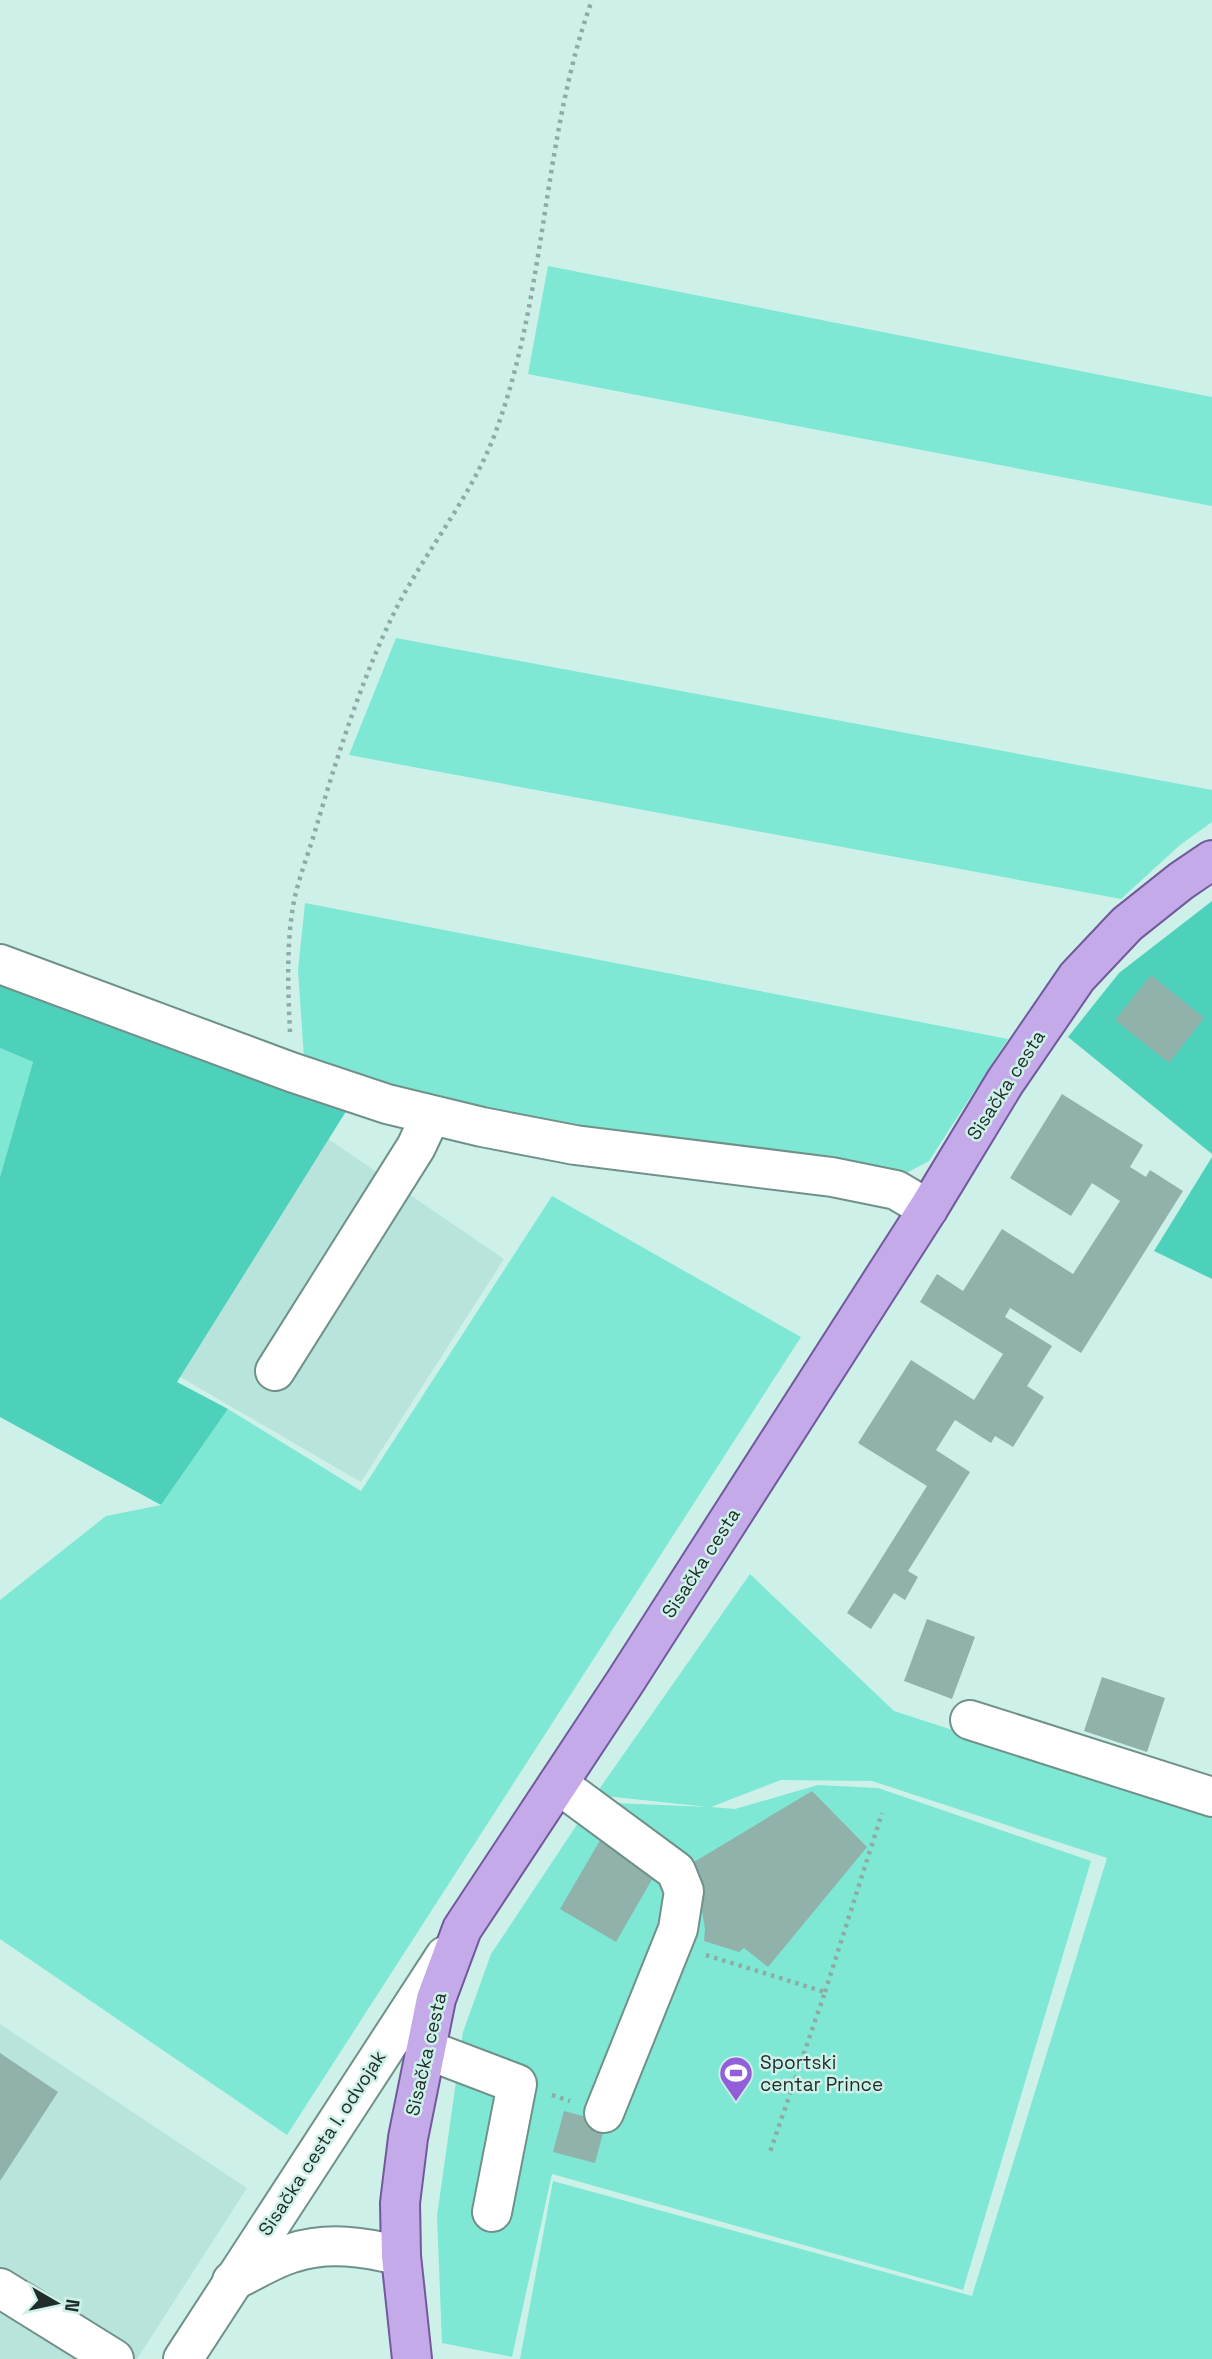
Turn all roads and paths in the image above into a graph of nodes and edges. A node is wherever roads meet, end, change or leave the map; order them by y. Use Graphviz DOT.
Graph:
graph roads {
  1 [pos="592,0"];
  2 [pos="1212,860"];
  3 [pos="0,964"];
  4 [pos="291,1072"];
  5 [pos="431,1115"];
  6 [pos="929,1209"];
  7 [pos="275,1371"];
  8 [pos="970,1720"];
  9 [pos="558,1784"];
  10 [pos="1212,1797"];
  11 [pos="882,1813"];
  12 [pos="463,1928"];
  13 [pos="714,1957"];
  14 [pos="825,1992"];
  15 [pos="425,2049"];
  16 [pos="517,2084"];
  17 [pos="604,2113"];
  18 [pos="770,2152"];
  19 [pos="492,2212"];
  20 [pos="401,2256"];
  21 [pos="232,2281"];
  22 [pos="0,2288"];
  23 [pos="114,2359"];
  24 [pos="183,2359"];
  25 [pos="412,2359"];
  1 -- 4 [label="path"];
  2 -- 6 [label="main road, Sisačka cesta"];
  3 -- 4 [label="street"];
  4 -- 5 [label="street"];
  5 -- 6 [label="street"];
  5 -- 7 [label="street"];
  6 -- 9 [label="main road, Sisačka cesta"];
  8 -- 10 [label="street"];
  9 -- 12 [label="main road, Sisačka cesta"];
  9 -- 17 [label="street"];
  11 -- 14 [label="path"];
  12 -- 15 [label="main road, Sisačka cesta"];
  12 -- 21 [label="street, Sisačka cesta I. odvojak"];
  13 -- 14 [label="path"];
  14 -- 18 [label="path"];
  15 -- 16 [label="street"];
  15 -- 20 [label="main road, Sisačka cesta"];
  16 -- 17 [label="path"];
  16 -- 19 [label="street"];
  20 -- 21 [label="street"];
  20 -- 25 [label="main road, Sisačka cesta"];
  21 -- 24 [label="street, Sisačka cesta I. odvojak"];
  22 -- 23 [label="street"];
}
